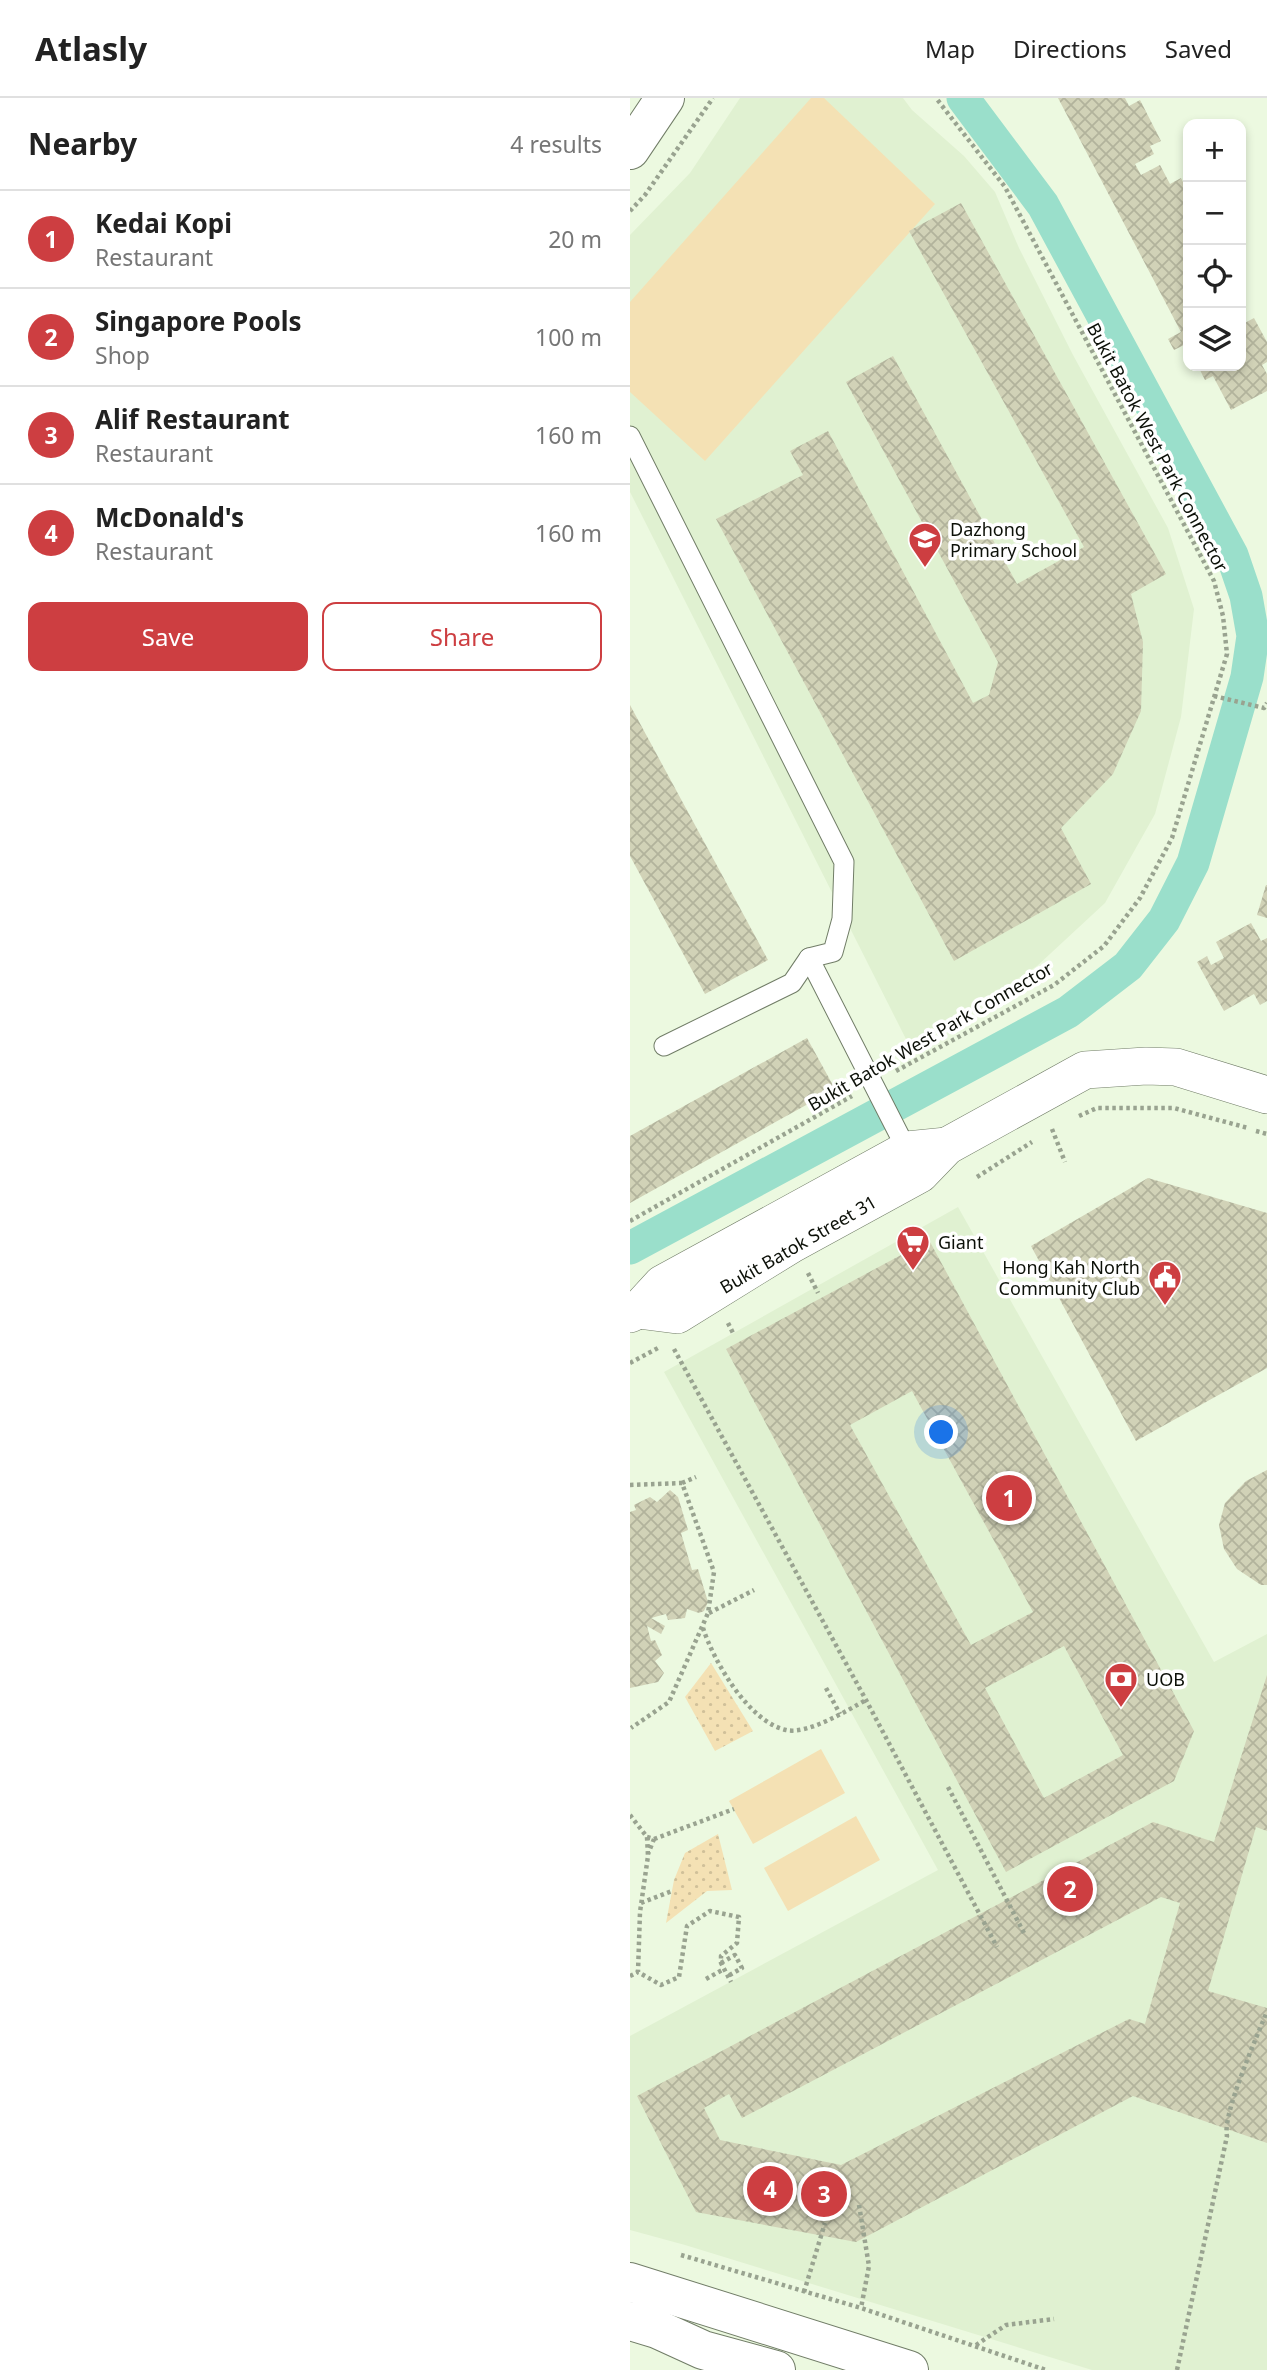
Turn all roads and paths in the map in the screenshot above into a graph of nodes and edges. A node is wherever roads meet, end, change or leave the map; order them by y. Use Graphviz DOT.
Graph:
graph roads {
  1 [pos="665,98"];
  2 [pos="713,98"];
  3 [pos="936,98"];
  4 [pos="630,150"];
  5 [pos="630,211"];
  6 [pos="630,436"];
  7 [pos="1214,696"];
  8 [pos="1266,706"];
  9 [pos="809,958"];
  10 [pos="664,1046"];
  11 [pos="875,1086"];
  12 [pos="1267,1095"];
  13 [pos="1074,1118"];
  14 [pos="1063,1124"];
  15 [pos="1052,1129"];
  16 [pos="1267,1133"];
  17 [pos="906,1148"];
  18 [pos="1065,1162"];
  19 [pos="977,1177"];
  20 [pos="630,1221"];
  21 [pos="811,1279"];
  22 [pos="818,1293"];
  23 [pos="634,1312"];
  24 [pos="670,1342"];
  25 [pos="696,1477"];
  26 [pos="682,1483"];
  27 [pos="630,1485"];
  28 [pos="754,1590"];
  29 [pos="708,1613"];
  30 [pos="703,1628"];
  31 [pos="826,1688"];
  32 [pos="866,1700"];
  33 [pos="840,1714"];
  34 [pos="630,1730"];
  35 [pos="948,1787"];
  36 [pos="734,1809"];
  37 [pos="630,1815"];
  38 [pos="647,1837"];
  39 [pos="654,1839"];
  40 [pos="648,1856"];
  41 [pos="672,1891"];
  42 [pos="640,1903"];
  43 [pos="1024,1933"];
  44 [pos="997,1947"];
  45 [pos="721,1963"];
  46 [pos="724,1969"];
  47 [pos="638,1972"];
  48 [pos="630,1976"];
  49 [pos="727,1976"];
  50 [pos="706,1979"];
  51 [pos="731,1982"];
  52 [pos="1267,2011"];
  53 [pos="859,2205"];
  54 [pos="825,2222"];
  55 [pos="681,2255"];
  56 [pos="630,2282"];
  57 [pos="804,2291"];
  58 [pos="860,2308"];
  59 [pos="1054,2319"];
  60 [pos="630,2320"];
  61 [pos="792,2332"];
  62 [pos="975,2346"];
  63 [pos="776,2370"];
  64 [pos="909,2370"];
  65 [pos="1046,2370"];
  66 [pos="1177,2370"];
  1 -- 4 [label="street"];
  2 -- 5 [label="path"];
  3 -- 7 [label="path, Bukit Batok West Park Connector"];
  6 -- 9 [label="lane"];
  7 -- 8 [label="path"];
  7 -- 11 [label="path, Bukit Batok West Park Connector"];
  9 -- 10 [label="lane"];
  9 -- 11 [label="lane"];
  11 -- 17 [label="lane"];
  11 -- 20 [label="path, Bukit Batok West Park Connector"];
  12 -- 17 [label="street, Bukit Batok Street 31"];
  13 -- 16 [label="path"];
  14 -- 15 [label="path"];
  15 -- 18 [label="path"];
  15 -- 19 [label="path"];
  17 -- 23 [label="street, Bukit Batok Street 31"];
  21 -- 22 [label="path"];
  24 -- 32 [label="path"];
  25 -- 26 [label="path"];
  26 -- 27 [label="path"];
  26 -- 29 [label="path"];
  28 -- 29 [label="path"];
  29 -- 30 [label="path"];
  30 -- 33 [label="path"];
  30 -- 34 [label="path"];
  31 -- 33 [label="path"];
  32 -- 33 [label="path"];
  32 -- 44 [label="path"];
  35 -- 43 [label="path"];
  36 -- 39 [label="path"];
  37 -- 38 [label="path"];
  38 -- 39 [label="path"];
  38 -- 40 [label="path"];
  39 -- 40 [label="path"];
  40 -- 42 [label="path"];
  41 -- 42 [label="path"];
  42 -- 47 [label="path"];
  45 -- 46 [label="path"];
  45 -- 47 [label="path"];
  45 -- 49 [label="path"];
  46 -- 49 [label="path"];
  46 -- 50 [label="path"];
  47 -- 48 [label="path"];
  49 -- 51 [label="path"];
  52 -- 66 [label="path"];
  53 -- 58 [label="path"];
  54 -- 57 [label="path"];
  55 -- 57 [label="path"];
  56 -- 61 [label="street"];
  57 -- 58 [label="path"];
  57 -- 61 [label="path"];
  58 -- 62 [label="path"];
  59 -- 62 [label="path"];
  60 -- 63 [label="street"];
  61 -- 64 [label="street"];
  62 -- 65 [label="path"];
}
